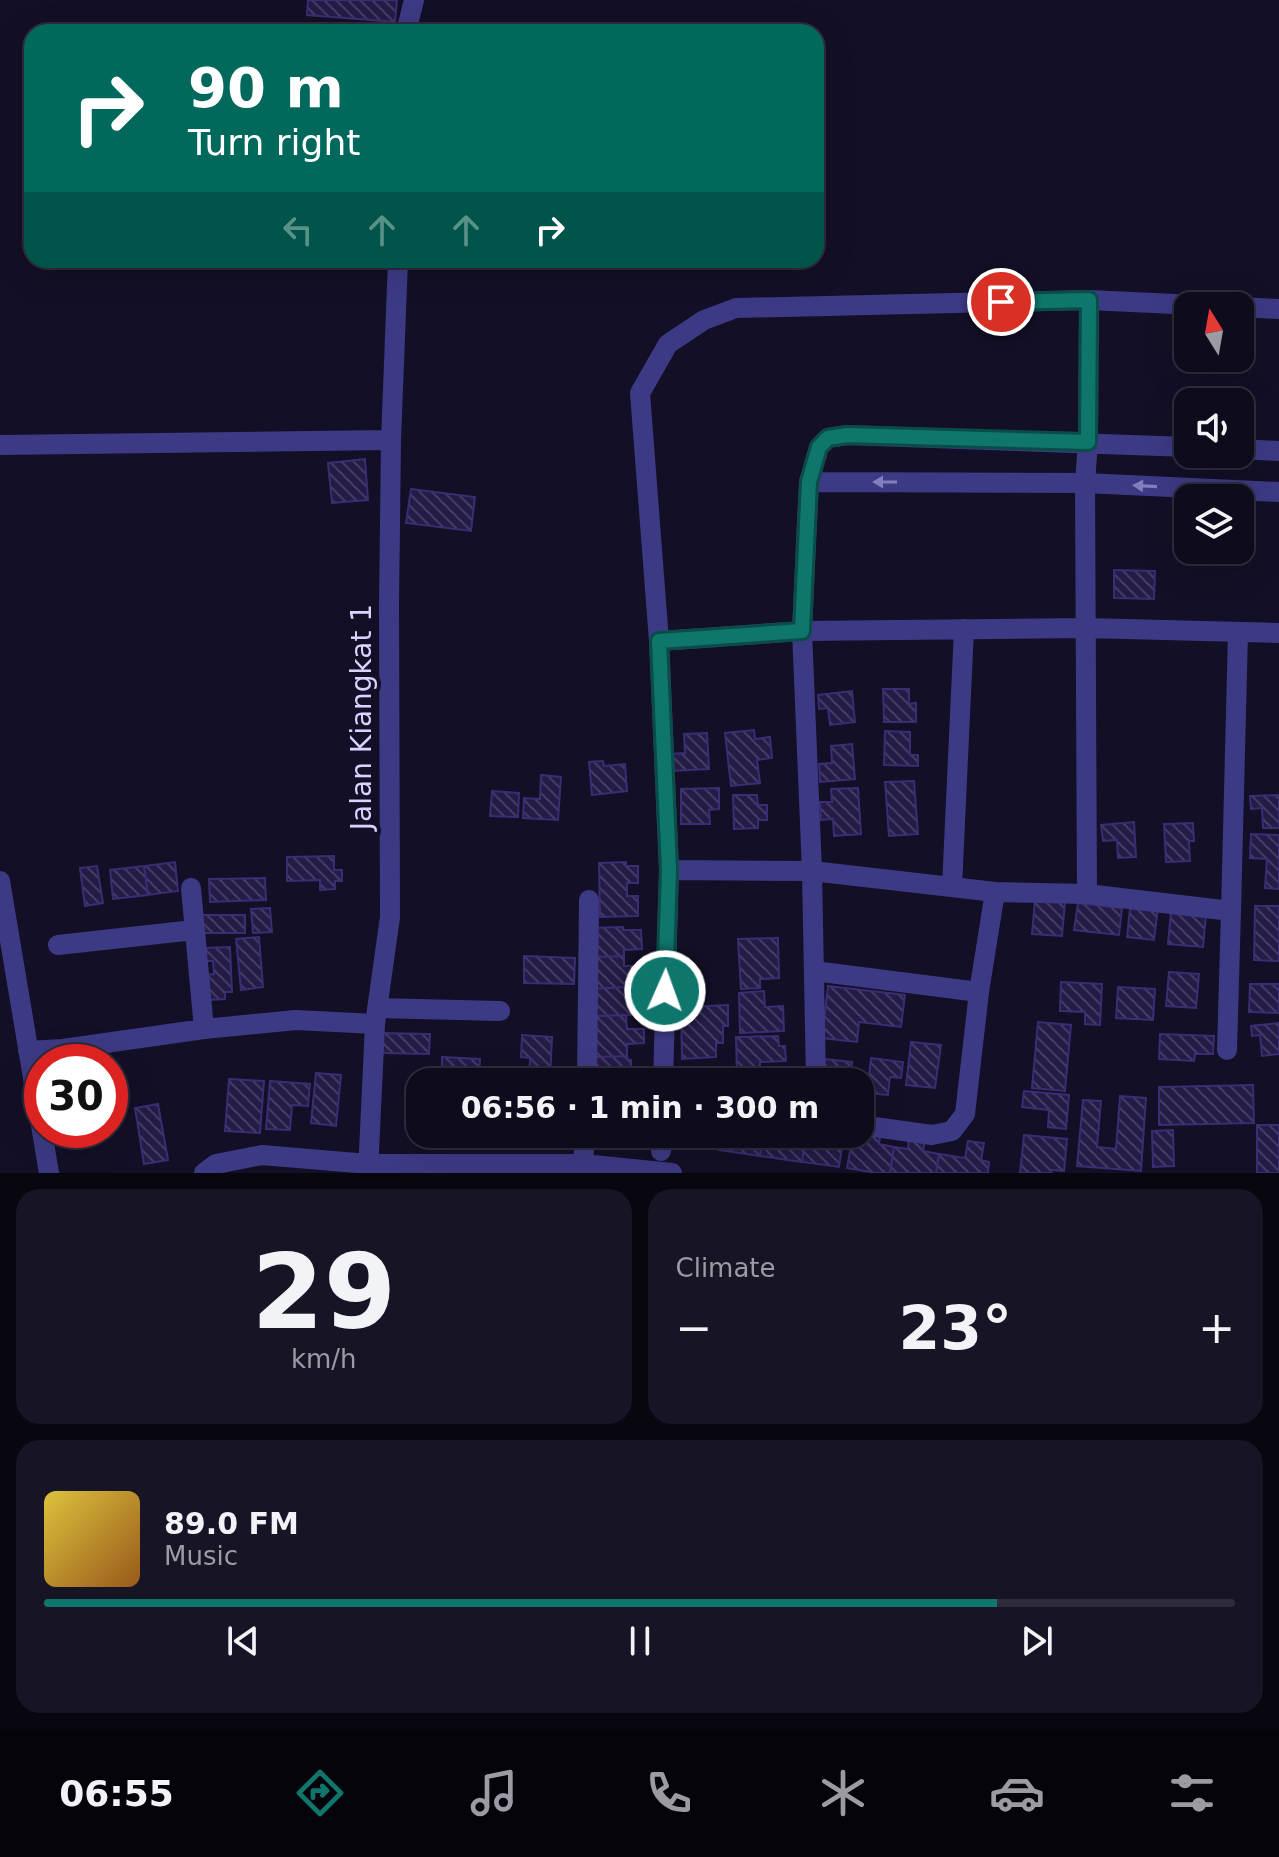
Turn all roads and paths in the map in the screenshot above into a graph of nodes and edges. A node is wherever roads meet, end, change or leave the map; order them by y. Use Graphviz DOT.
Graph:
graph roads {
  1 [pos="414,0"];
  2 [pos="408,24"];
  3 [pos="398,268"];
  4 [pos="1089,300"];
  5 [pos="1174,304"];
  6 [pos="1254,308"];
  7 [pos="1279,309"];
  8 [pos="391,440"];
  9 [pos="1088,442"];
  10 [pos="0,445"];
  11 [pos="1174,446"];
  12 [pos="1254,450"];
  13 [pos="1279,451"];
  14 [pos="809,482"];
  15 [pos="1085,483"];
  16 [pos="1279,492"];
  17 [pos="1086,628"];
  18 [pos="964,629"];
  19 [pos="802,631"];
  20 [pos="1238,632"];
  21 [pos="1279,633"];
  22 [pos="659,641"];
  23 [pos="669,870"];
  24 [pos="812,871"];
  25 [pos="0,881"];
  26 [pos="952,887"];
  27 [pos="191,888"];
  28 [pos="995,892"];
  29 [pos="1087,894"];
  30 [pos="589,900"];
  31 [pos="1231,911"];
  32 [pos="194,930"];
  33 [pos="58,945"];
  34 [pos="814,971"];
  35 [pos="979,992"];
  36 [pos="500,1011"];
  37 [pos="376,1016"];
  38 [pos="204,1029"];
  39 [pos="27,1044"];
  40 [pos="98,1044"];
  41 [pos="1227,1050"];
  42 [pos="587,1068"];
  43 [pos="663,1068"];
  44 [pos="816,1068"];
  45 [pos="874,1127"];
  46 [pos="45,1148"];
  47 [pos="584,1148"];
  48 [pos="583,1164"];
  49 [pos="368,1168"];
  50 [pos="49,1173"];
  51 [pos="204,1173"];
  52 [pos="672,1173"];
  1 -- 2 [label="street"];
  3 -- 8 [label="street, Jalan Kiangkat 1"];
  4 -- 5 [label="street"];
  4 -- 9 [label="street"];
  4 -- 22 [label="street"];
  6 -- 7 [label="street"];
  8 -- 10 [label="street"];
  8 -- 37 [label="street, Jalan Kiangkat 1"];
  9 -- 11 [label="street"];
  9 -- 14 [label="street"];
  9 -- 15 [label="street"];
  12 -- 13 [label="street"];
  15 -- 14 [label="street, one-way"];
  14 -- 19 [label="street"];
  16 -- 15 [label="street, one-way"];
  15 -- 17 [label="street"];
  17 -- 18 [label="street"];
  17 -- 20 [label="street"];
  17 -- 29 [label="street"];
  18 -- 19 [label="street"];
  18 -- 26 [label="street"];
  19 -- 22 [label="street"];
  19 -- 24 [label="street"];
  20 -- 21 [label="street"];
  20 -- 31 [label="street"];
  22 -- 23 [label="street"];
  23 -- 24 [label="street"];
  23 -- 43 [label="street"];
  24 -- 26 [label="street"];
  24 -- 34 [label="street"];
  25 -- 39 [label="street"];
  26 -- 28 [label="street"];
  27 -- 32 [label="street"];
  28 -- 29 [label="street"];
  28 -- 35 [label="street"];
  29 -- 31 [label="street"];
  30 -- 42 [label="street"];
  31 -- 41 [label="street"];
  32 -- 33 [label="street"];
  32 -- 38 [label="street"];
  34 -- 35 [label="street"];
  34 -- 44 [label="street"];
  35 -- 45 [label="street"];
  36 -- 37 [label="street"];
  37 -- 38 [label="street"];
  37 -- 49 [label="street, Jalan Kiangkat 1"];
  38 -- 40 [label="street"];
  46 -- 50 [label="street"];
  47 -- 48 [label="street"];
  48 -- 49 [label="street"];
  48 -- 52 [label="street"];
  49 -- 51 [label="street"];
}
